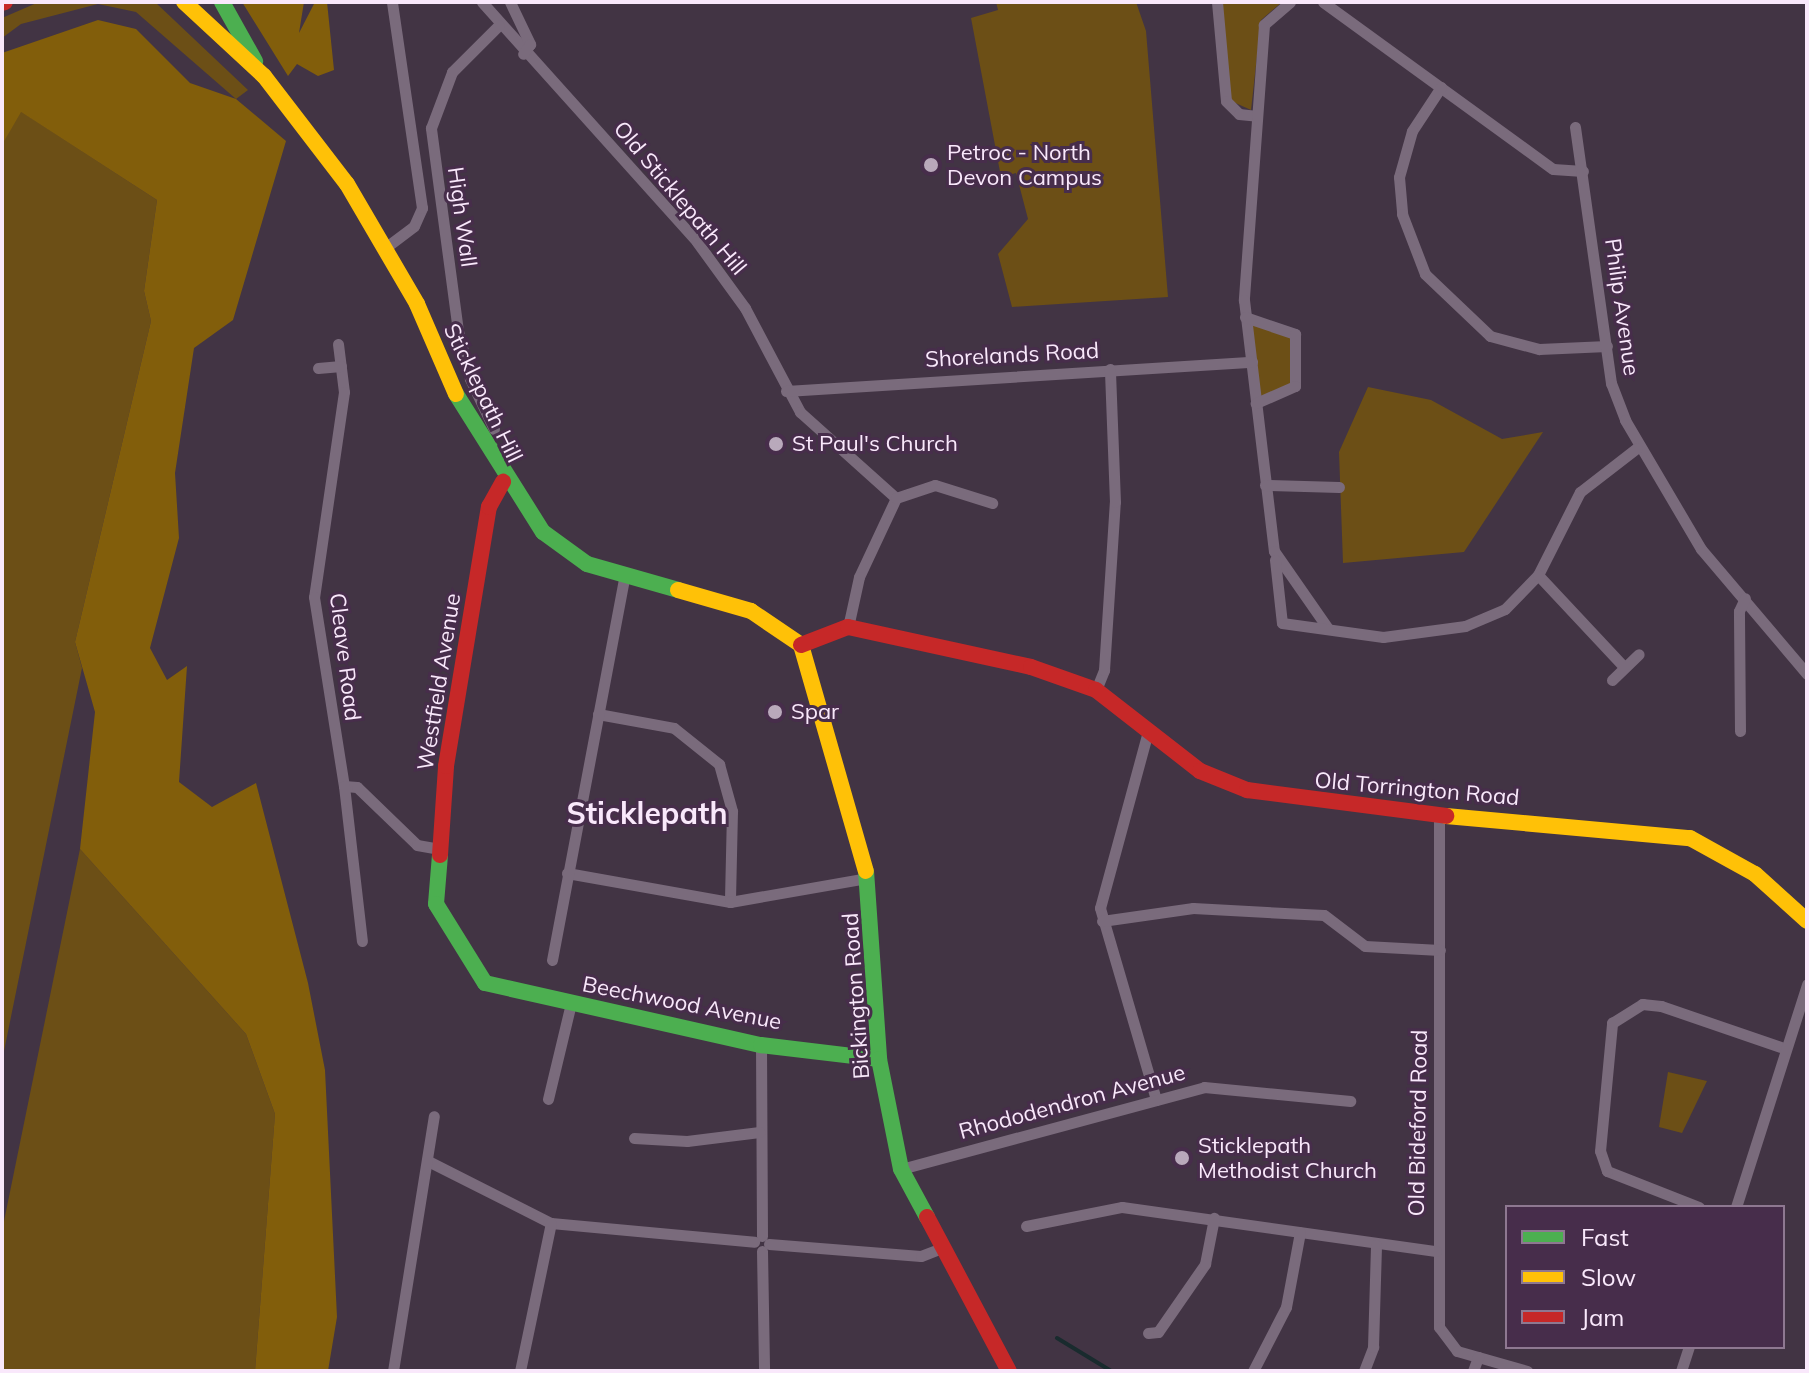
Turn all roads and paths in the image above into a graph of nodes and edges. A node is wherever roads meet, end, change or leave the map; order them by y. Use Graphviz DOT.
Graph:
graph roads {
  1 [pos="184,2"];
  2 [pos="222,2"];
  3 [pos="392,2"];
  4 [pos="482,2"];
  5 [pos="510,2"];
  6 [pos="1217,2"];
  7 [pos="1290,2"];
  8 [pos="1323,2"];
  9 [pos="499,25"];
  10 [pos="523,54"];
  11 [pos="264,76"];
  12 [pos="1441,87"];
  13 [pos="1257,116"];
  14 [pos="1575,127"];
  15 [pos="1583,171"];
  16 [pos="385,248"];
  17 [pos="1245,317"];
  18 [pos="338,344"];
  19 [pos="1607,346"];
  20 [pos="1252,362"];
  21 [pos="341,366"];
  22 [pos="318,368"];
  23 [pos="1110,369"];
  24 [pos="786,391"];
  25 [pos="1256,403"];
  26 [pos="494,429"];
  27 [pos="1637,448"];
  28 [pos="503,482"];
  29 [pos="1265,485"];
  30 [pos="1339,487"];
  31 [pos="896,498"];
  32 [pos="993,504"];
  33 [pos="1274,551"];
  34 [pos="1538,575"];
  35 [pos="624,578"];
  36 [pos="1745,598"];
  37 [pos="848,627"];
  38 [pos="1327,627"];
  39 [pos="801,645"];
  40 [pos="1639,654"];
  41 [pos="1624,667"];
  42 [pos="1807,674"];
  43 [pos="1612,680"];
  44 [pos="1096,690"];
  45 [pos="598,714"];
  46 [pos="1740,731"];
  47 [pos="1147,735"];
  48 [pos="344,786"];
  49 [pos="1439,817"];
  50 [pos="440,849"];
  51 [pos="567,873"];
  52 [pos="868,878"];
  53 [pos="435,894"];
  54 [pos="730,902"];
  55 [pos="1102,921"];
  56 [pos="1807,921"];
  57 [pos="362,941"];
  58 [pos="1440,950"];
  59 [pos="552,960"];
  60 [pos="1807,984"];
  61 [pos="571,1003"];
  62 [pos="756,1041"];
  63 [pos="1784,1048"];
  64 [pos="879,1059"];
  65 [pos="548,1099"];
  66 [pos="1156,1100"];
  67 [pos="1350,1101"];
  68 [pos="434,1116"];
  69 [pos="759,1132"];
  70 [pos="634,1138"];
  71 [pos="430,1162"];
  72 [pos="901,1169"];
  73 [pos="1694,1205"];
  74 [pos="1737,1205"];
  75 [pos="1214,1218"];
  76 [pos="1039,1222"];
  77 [pos="551,1223"];
  78 [pos="1026,1226"];
  79 [pos="1300,1232"];
  80 [pos="1043,1236"];
  81 [pos="762,1243"];
  82 [pos="1376,1245"];
  83 [pos="939,1249"];
  84 [pos="1436,1251"];
  85 [pos="1163,1344"];
  86 [pos="1688,1349"];
  87 [pos="1478,1357"];
  88 [pos="393,1371"];
  89 [pos="520,1371"];
  90 [pos="764,1371"];
  91 [pos="1009,1371"];
  92 [pos="1253,1371"];
  93 [pos="1364,1371"];
  94 [pos="1473,1371"];
  95 [pos="1527,1371"];
  96 [pos="1681,1371"];
  1 -- 11 [label="street"];
  2 -- 11 [label="street"];
  3 -- 16 [label="street"];
  4 -- 9 [label="street, Old Sticklepath Hill"];
  5 -- 10 [label="street"];
  6 -- 13 [label="street"];
  7 -- 13 [label="street"];
  8 -- 12 [label="street"];
  9 -- 10 [label="street, Old Sticklepath Hill"];
  9 -- 26 [label="street, High Wall"];
  10 -- 24 [label="street, Old Sticklepath Hill"];
  11 -- 16 [label="street, Sticklepath Hill"];
  12 -- 15 [label="street"];
  12 -- 19 [label="street"];
  13 -- 17 [label="street"];
  14 -- 15 [label="street, Philip Avenue"];
  15 -- 19 [label="street, Philip Avenue"];
  16 -- 28 [label="street, Sticklepath Hill"];
  17 -- 20 [label="street"];
  17 -- 25 [label="street"];
  18 -- 21 [label="street, Cleave Road"];
  19 -- 27 [label="street, Philip Avenue"];
  20 -- 23 [label="street"];
  20 -- 25 [label="street"];
  21 -- 22 [label="street"];
  21 -- 48 [label="street, Cleave Road"];
  23 -- 24 [label="street, Shorelands Road"];
  23 -- 44 [label="street, Shorelands Road"];
  24 -- 31 [label="street, Old Sticklepath Hill"];
  25 -- 29 [label="street"];
  27 -- 34 [label="street"];
  27 -- 36 [label="street, Philip Avenue"];
  28 -- 35 [label="street, Sticklepath Hill"];
  28 -- 50 [label="street, Westfield Avenue"];
  29 -- 30 [label="street"];
  29 -- 33 [label="street"];
  31 -- 32 [label="street"];
  31 -- 37 [label="street"];
  33 -- 38 [label="street"];
  33 -- 38 [label="street"];
  34 -- 38 [label="street"];
  34 -- 41 [label="street"];
  35 -- 39 [label="street, Sticklepath Hill"];
  35 -- 45 [label="street"];
  36 -- 42 [label="street, Philip Avenue"];
  36 -- 46 [label="street"];
  37 -- 39 [label="street"];
  37 -- 44 [label="street, Old Torrington Road"];
  39 -- 52 [label="street, Bickington Road"];
  40 -- 41 [label="street"];
  41 -- 43 [label="street"];
  44 -- 47 [label="street, Old Torrington Road"];
  45 -- 51 [label="street"];
  45 -- 54 [label="street"];
  47 -- 49 [label="street, Old Torrington Road"];
  47 -- 55 [label="street"];
  48 -- 50 [label="street"];
  48 -- 57 [label="street, Cleave Road"];
  49 -- 56 [label="street, Old Torrington Road"];
  49 -- 58 [label="street, Old Bideford Road"];
  50 -- 53 [label="street, Westfield Avenue"];
  51 -- 54 [label="street"];
  51 -- 59 [label="street"];
  52 -- 54 [label="street"];
  52 -- 64 [label="street, Bickington Road"];
  53 -- 61 [label="street, Beechwood Avenue"];
  55 -- 58 [label="street"];
  55 -- 66 [label="street"];
  58 -- 84 [label="street, Old Bideford Road"];
  60 -- 63 [label="street"];
  61 -- 62 [label="street, Beechwood Avenue"];
  61 -- 65 [label="street"];
  62 -- 64 [label="street, Beechwood Avenue"];
  62 -- 69 [label="street"];
  63 -- 73 [label="street"];
  63 -- 74 [label="street"];
  64 -- 72 [label="street, Bickington Road"];
  66 -- 67 [label="street, Rhododendron Avenue"];
  66 -- 72 [label="street, Rhododendron Avenue"];
  68 -- 71 [label="street"];
  69 -- 70 [label="street"];
  69 -- 81 [label="street"];
  71 -- 77 [label="street"];
  71 -- 88 [label="street"];
  72 -- 83 [label="street, Bickington Road"];
  75 -- 76 [label="street"];
  75 -- 79 [label="street"];
  75 -- 85 [label="street"];
  76 -- 78 [label="street"];
  76 -- 80 [label="street"];
  77 -- 81 [label="street"];
  77 -- 89 [label="street"];
  79 -- 82 [label="street"];
  79 -- 92 [label="street"];
  81 -- 83 [label="street"];
  81 -- 90 [label="street"];
  82 -- 84 [label="street"];
  82 -- 93 [label="street"];
  83 -- 91 [label="street, Bickington Road"];
  84 -- 87 [label="street, Old Bideford Road"];
  86 -- 96 [label="street"];
  87 -- 94 [label="street"];
  87 -- 95 [label="street, Old Bideford Road"];
}
